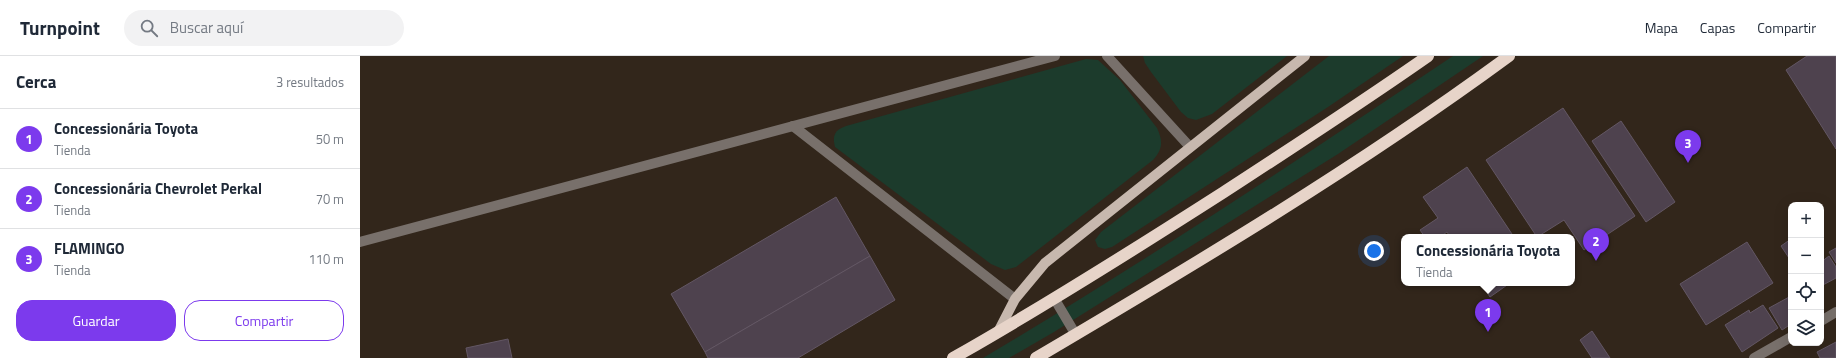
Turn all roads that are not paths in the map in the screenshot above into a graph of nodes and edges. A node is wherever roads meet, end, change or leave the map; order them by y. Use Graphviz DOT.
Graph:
graph roads {
  1 [pos="1055,56"];
  2 [pos="1107,56"];
  3 [pos="1306,56"];
  4 [pos="1428,56"];
  5 [pos="1509,56"];
  6 [pos="793,126"];
  7 [pos="1190,147"];
  8 [pos="360,242"];
  9 [pos="1054,298"];
  10 [pos="1015,299"];
  11 [pos="1836,312"];
  12 [pos="1824,318"];
  13 [pos="998,332"];
  14 [pos="1076,335"];
  15 [pos="1788,339"];
  16 [pos="953,358"];
  17 [pos="1036,358"];
  18 [pos="1754,358"];
  1 -- 6 [label="street"];
  2 -- 7 [label="street"];
  3 -- 7 [label="main road"];
  4 -- 9 [label="highway"];
  5 -- 14 [label="highway"];
  6 -- 8 [label="street"];
  6 -- 10 [label="street"];
  7 -- 10 [label="main road"];
  9 -- 13 [label="highway"];
  9 -- 14 [label="street"];
  10 -- 13 [label="main road"];
  11 -- 12 [label="street"];
  13 -- 16 [label="highway"];
  14 -- 17 [label="highway"];
  15 -- 18 [label="street"];
}
